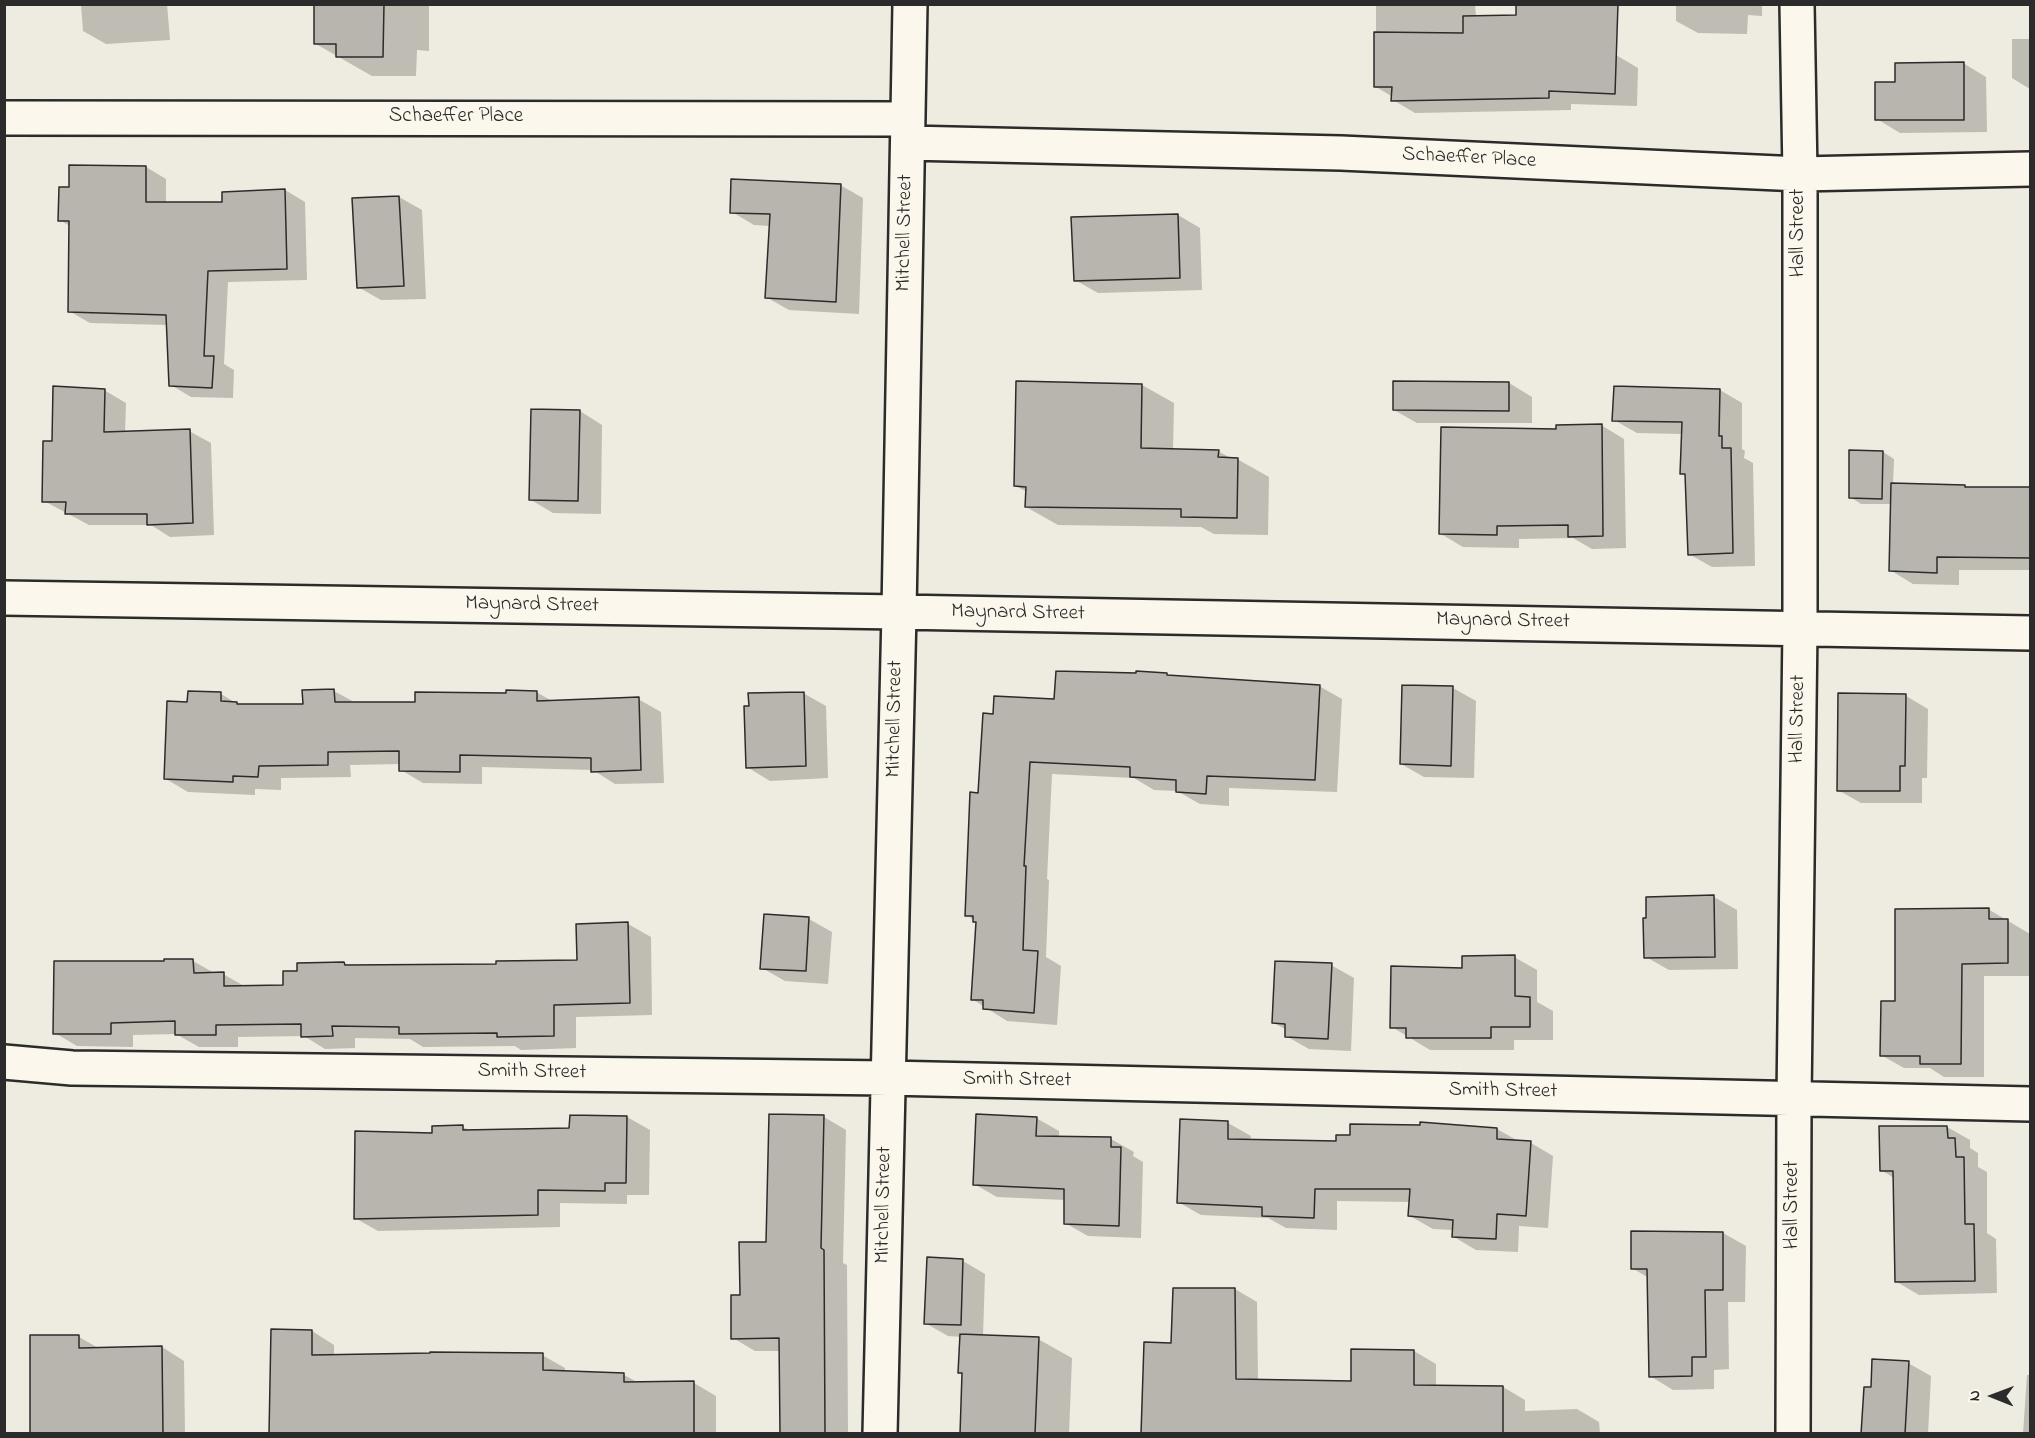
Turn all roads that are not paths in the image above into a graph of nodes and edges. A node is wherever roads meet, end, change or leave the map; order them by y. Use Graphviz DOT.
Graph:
graph roads {
  1 [pos="910,4"];
  2 [pos="1797,4"];
  3 [pos="4,118"];
  4 [pos="908,131"];
  5 [pos="2031,169"];
  6 [pos="1800,174"];
  7 [pos="4,598"];
  8 [pos="899,612"];
  9 [pos="1800,628"];
  10 [pos="2031,633"];
  11 [pos="4,1062"];
  12 [pos="888,1077"];
  13 [pos="1794,1099"];
  14 [pos="2031,1104"];
  15 [pos="880,1434"];
  16 [pos="1793,1434"];
  1 -- 4 [label="street, Mitchell Street"];
  2 -- 6 [label="street, Hall Street"];
  3 -- 4 [label="street, Schaeffer Place"];
  4 -- 6 [label="street, Schaeffer Place"];
  4 -- 8 [label="street, Mitchell Street"];
  5 -- 6 [label="street, Schaeffer Place"];
  6 -- 9 [label="street, Hall Street"];
  7 -- 8 [label="street, Maynard Street"];
  8 -- 9 [label="street, Maynard Street"];
  8 -- 12 [label="street, Mitchell Street"];
  9 -- 10 [label="street, Maynard Street"];
  9 -- 13 [label="street, Hall Street"];
  11 -- 12 [label="street, Smith Street"];
  12 -- 13 [label="street, Smith Street"];
  12 -- 15 [label="street, Mitchell Street"];
  13 -- 14 [label="street, Smith Street"];
  13 -- 16 [label="street, Hall Street"];
}
